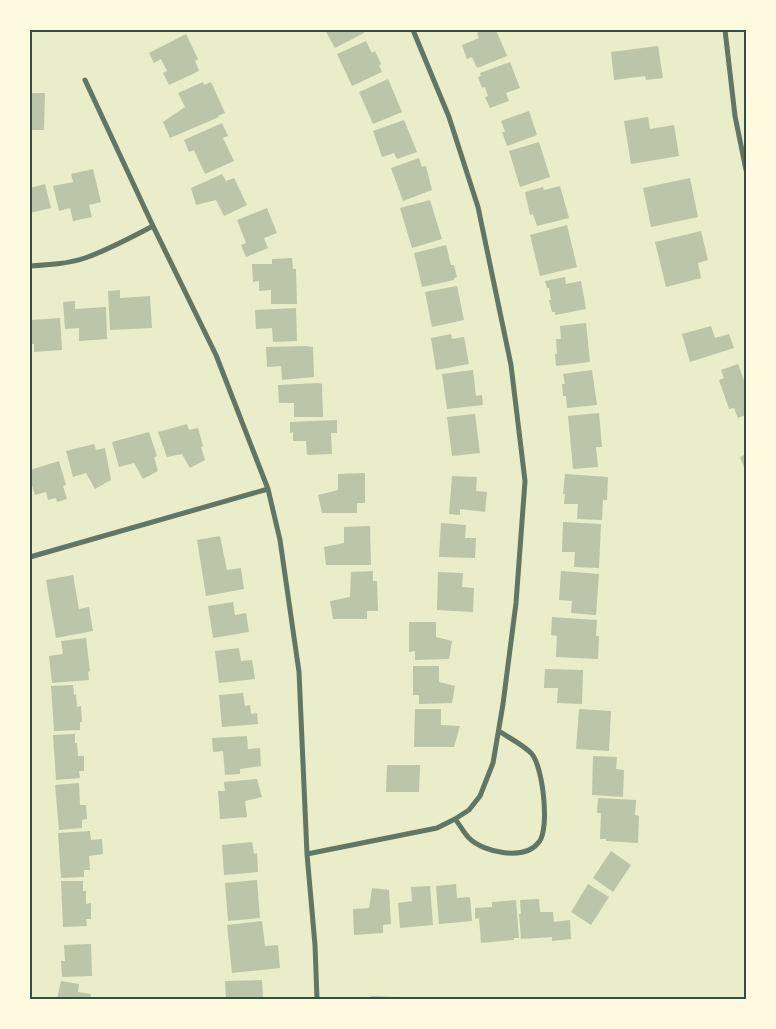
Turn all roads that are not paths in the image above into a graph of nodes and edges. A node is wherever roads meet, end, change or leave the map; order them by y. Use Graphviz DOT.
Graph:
graph roads {
  1 [pos="413,30"];
  2 [pos="725,30"];
  3 [pos="84,80"];
  4 [pos="746,170"];
  5 [pos="153,226"];
  6 [pos="30,266"];
  7 [pos="268,489"];
  8 [pos="30,556"];
  9 [pos="499,731"];
  10 [pos="455,819"];
  11 [pos="307,854"];
  12 [pos="317,999"];
  1 -- 9 [label="street"];
  2 -- 4 [label="street"];
  3 -- 5 [label="street"];
  5 -- 6 [label="street"];
  5 -- 7 [label="street"];
  7 -- 8 [label="street"];
  7 -- 11 [label="street"];
  9 -- 10 [label="street"];
  9 -- 10 [label="street"];
  10 -- 11 [label="street"];
  11 -- 12 [label="street"];
}
